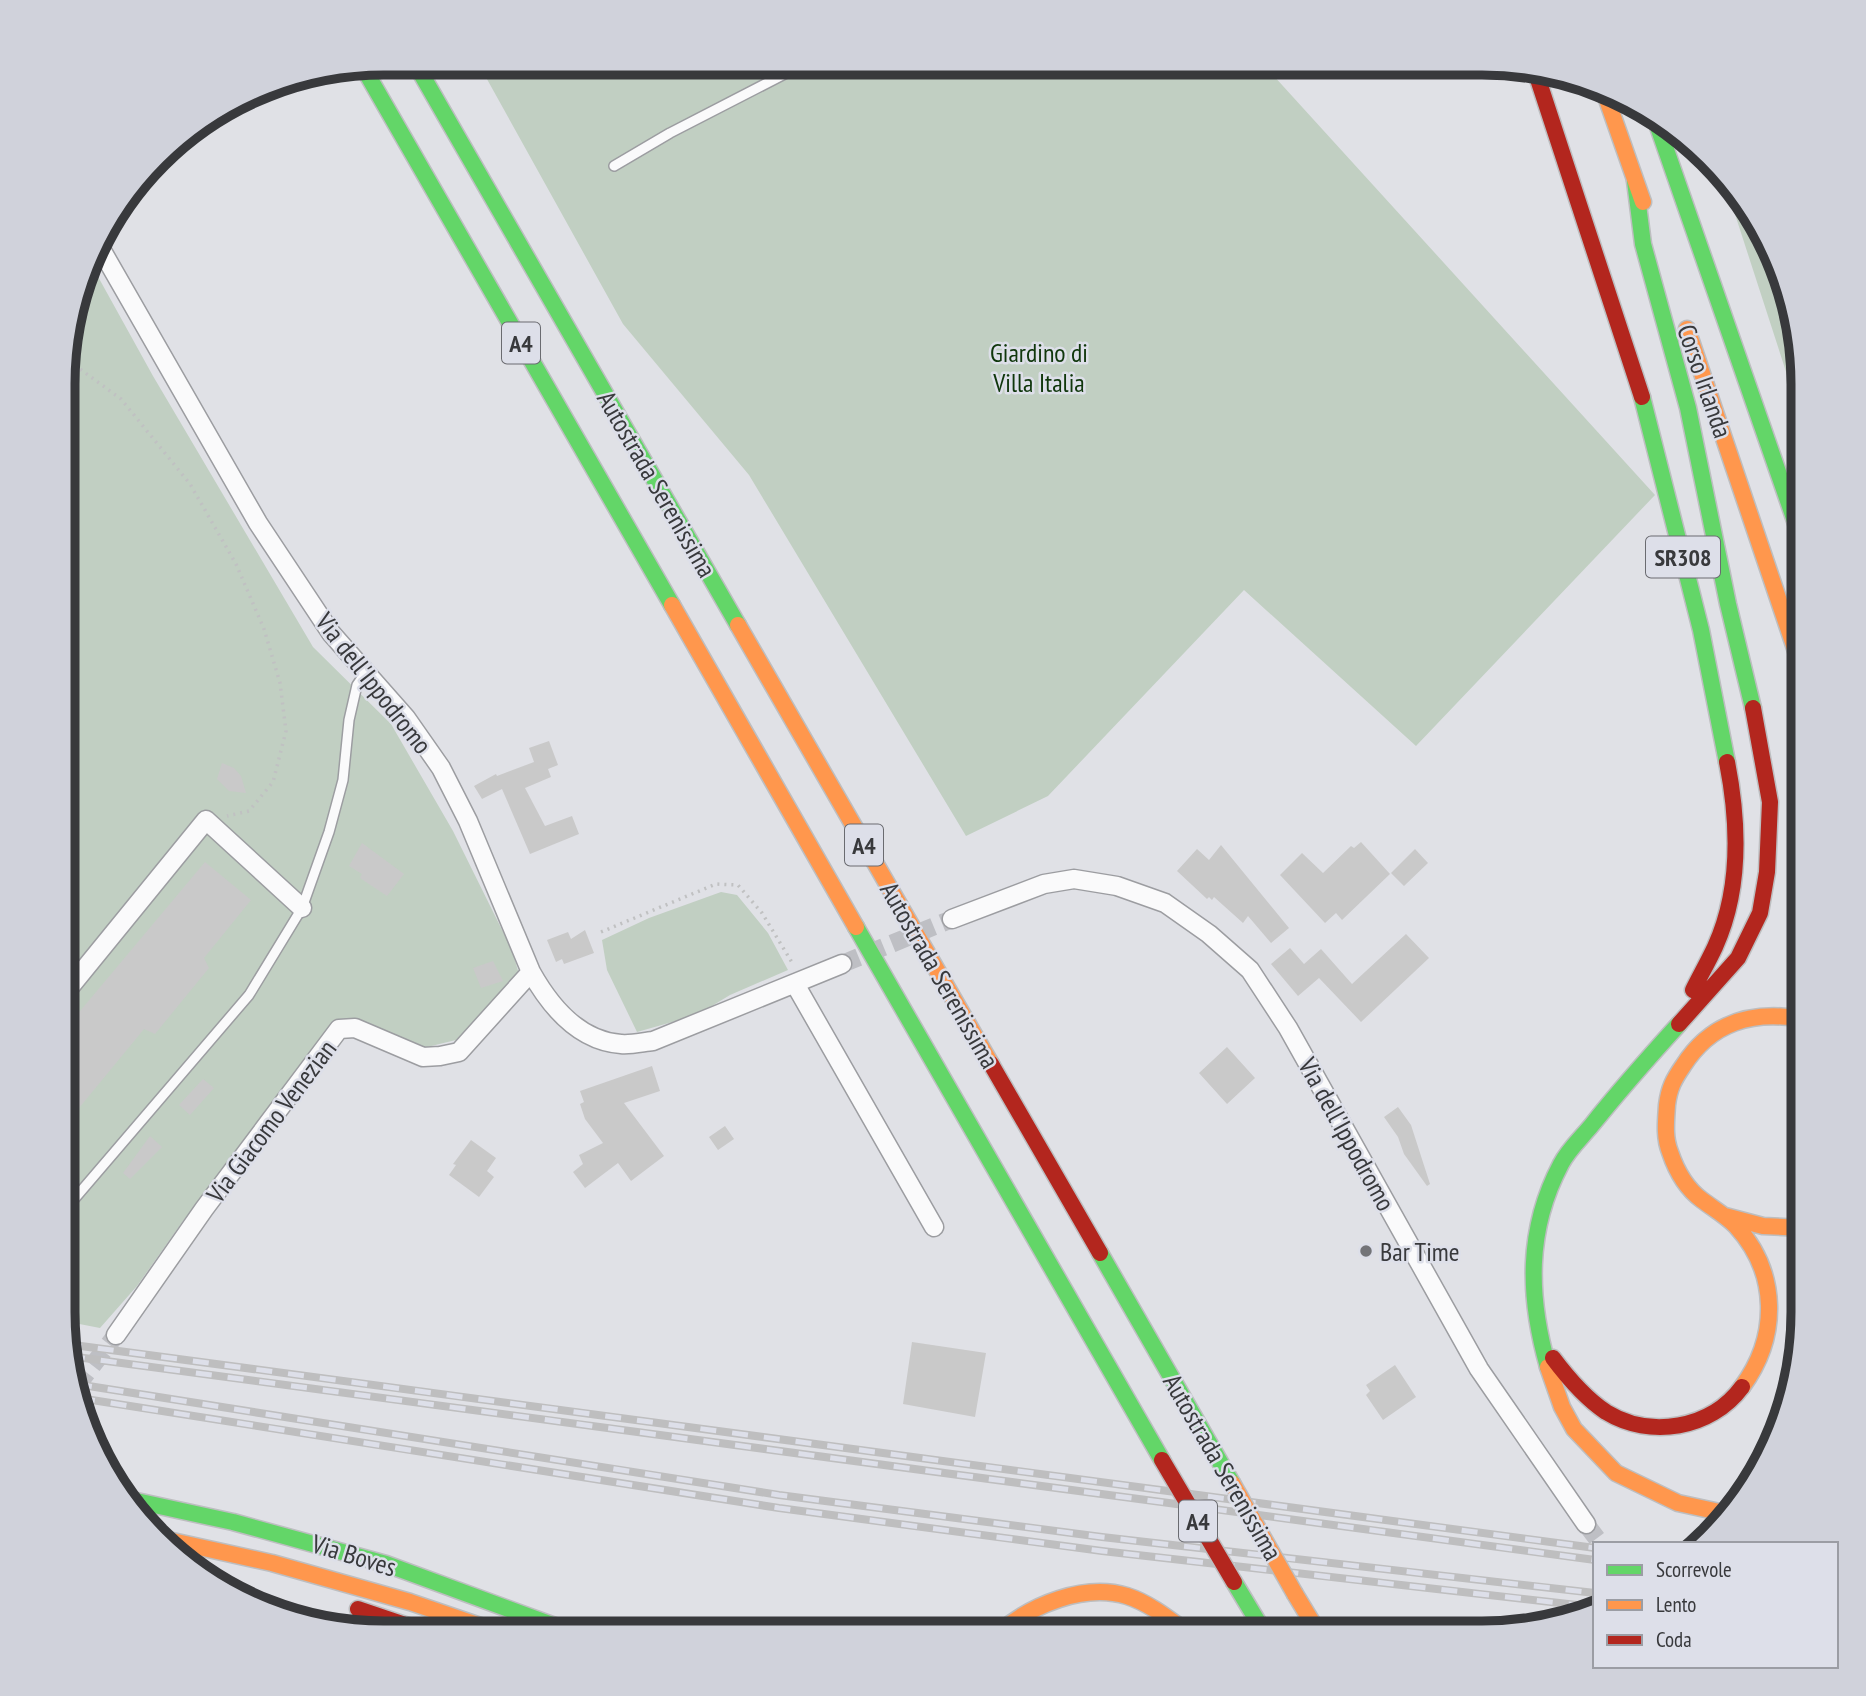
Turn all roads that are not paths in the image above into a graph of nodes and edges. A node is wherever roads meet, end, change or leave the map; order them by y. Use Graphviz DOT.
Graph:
graph roads {
  1 [pos="422,75"];
  2 [pos="438,75"];
  3 [pos="783,75"];
  4 [pos="368,76"];
  5 [pos="1539,81"];
  6 [pos="1608,103"];
  7 [pos="1661,133"];
  8 [pos="614,166"];
  9 [pos="1635,181"];
  10 [pos="498,206"];
  11 [pos="1710,225"];
  12 [pos="104,255"];
  13 [pos="1666,268"];
  14 [pos="1683,317"];
  15 [pos="1731,334"];
  16 [pos="1791,509"];
  17 [pos="1791,640"];
  18 [pos="366,672"];
  19 [pos="302,908"];
  20 [pos="952,919"];
  21 [pos="842,964"];
  22 [pos="531,972"];
  23 [pos="75,981"];
  24 [pos="799,983"];
  25 [pos="1791,1016"];
  26 [pos="1662,1041"];
  27 [pos="75,1198"];
  28 [pos="1725,1216"];
  29 [pos="934,1227"];
  30 [pos="1791,1228"];
  31 [pos="116,1335"];
  32 [pos="1544,1346"];
  33 [pos="141,1502"];
  34 [pos="1717,1511"];
  35 [pos="1586,1524"];
  36 [pos="180,1543"];
  37 [pos="192,1553"];
  38 [pos="258,1576"];
  39 [pos="337,1602"];
  40 [pos="393,1621"];
  41 [pos="466,1621"];
  42 [pos="542,1621"];
  43 [pos="1012,1621"];
  44 [pos="1172,1621"];
  45 [pos="1257,1621"];
  46 [pos="1312,1621"];
  1 -- 10 [label="highway, Autostrada Serenissima / A4"];
  2 -- 10 [label="highway"];
  3 -- 8 [label="lane"];
  4 -- 45 [label="highway, Autostrada Serenissima / A4, bridge"];
  5 -- 26 [label="highway, SR308"];
  6 -- 9 [label="highway"];
  7 -- 15 [label="highway, Corso Irlanda"];
  9 -- 13 [label="highway"];
  9 -- 26 [label="highway"];
  10 -- 46 [label="highway, Autostrada Serenissima / A4, bridge"];
  11 -- 15 [label="highway"];
  12 -- 18 [label="street, Via dell'Ippodromo"];
  14 -- 17 [label="highway, Corso Irlanda / SR308"];
  15 -- 16 [label="highway, Corso Irlanda"];
  18 -- 19 [label="lane"];
  18 -- 22 [label="street, Via dell'Ippodromo"];
  19 -- 23 [label="street"];
  19 -- 27 [label="lane"];
  20 -- 35 [label="street, Via dell'Ippodromo"];
  21 -- 24 [label="street, Via dell'Ippodromo"];
  22 -- 24 [label="street, Via dell'Ippodromo"];
  22 -- 31 [label="street, Via Giacomo Venezian"];
  24 -- 29 [label="street"];
  25 -- 28 [label="highway"];
  26 -- 32 [label="highway"];
  28 -- 30 [label="highway"];
  28 -- 32 [label="highway"];
  32 -- 34 [label="highway"];
  33 -- 42 [label="highway, Via Boves"];
  36 -- 41 [label="highway, Via Boves"];
  37 -- 38 [label="highway"];
  39 -- 40 [label="highway, Via Boves"];
  43 -- 44 [label="highway"];
}
